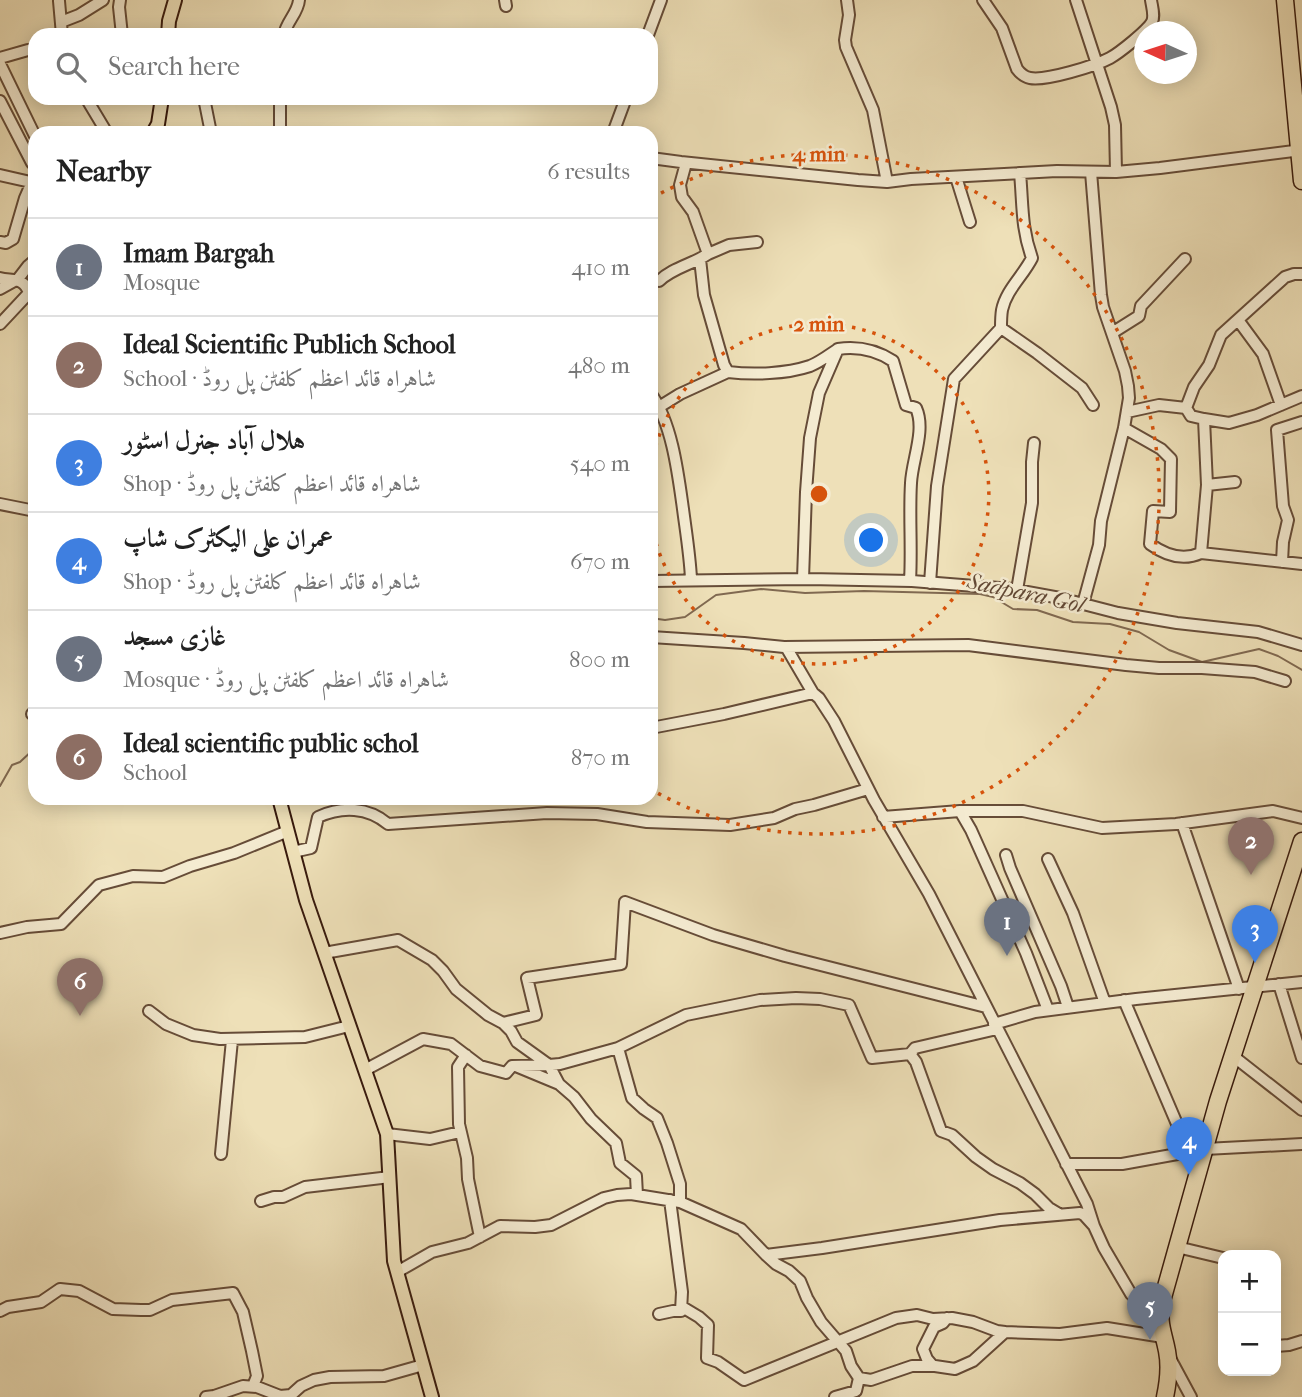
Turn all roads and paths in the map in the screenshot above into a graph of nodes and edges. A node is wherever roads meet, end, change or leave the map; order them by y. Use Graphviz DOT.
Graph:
graph roads {
  1 [pos="103,0"];
  2 [pos="120,0"];
  3 [pos="175,0"];
  4 [pos="299,0"];
  5 [pos="661,0"];
  6 [pos="847,0"];
  7 [pos="983,0"];
  8 [pos="1076,0"];
  9 [pos="1151,0"];
  10 [pos="1285,0"];
  11 [pos="59,1"];
  12 [pos="61,22"];
  13 [pos="61,28"];
  14 [pos="121,28"];
  15 [pos="169,28"];
  16 [pos="285,28"];
  17 [pos="651,28"];
  18 [pos="28,50"];
  19 [pos="0,58"];
  20 [pos="0,64"];
  21 [pos="1097,64"];
  22 [pos="0,101"];
  23 [pos="90,105"];
  24 [pos="161,105"];
  25 [pos="205,105"];
  26 [pos="280,105"];
  27 [pos="624,105"];
  28 [pos="30,126"];
  29 [pos="103,126"];
  30 [pos="157,126"];
  31 [pos="210,126"];
  32 [pos="279,126"];
  33 [pos="616,126"];
  34 [pos="1300,150"];
  35 [pos="28,156"];
  36 [pos="658,159"];
  37 [pos="686,163"];
  38 [pos="1091,172"];
  39 [pos="1116,172"];
  40 [pos="1020,173"];
  41 [pos="1,177"];
  42 [pos="956,177"];
  43 [pos="1302,181"];
  44 [pos="28,182"];
  45 [pos="887,182"];
  46 [pos="28,193"];
  47 [pos="970,222"];
  48 [pos="0,242"];
  49 [pos="757,242"];
  50 [pos="704,256"];
  51 [pos="1185,259"];
  52 [pos="28,268"];
  53 [pos="1302,274"];
  54 [pos="0,278"];
  55 [pos="18,279"];
  56 [pos="659,281"];
  57 [pos="0,289"];
  58 [pos="28,290"];
  59 [pos="28,294"];
  60 [pos="1238,320"];
  61 [pos="0,324"];
  62 [pos="1001,328"];
  63 [pos="1112,333"];
  64 [pos="838,349"];
  65 [pos="728,372"];
  66 [pos="1302,396"];
  67 [pos="1093,405"];
  68 [pos="1281,405"];
  69 [pos="659,407"];
  70 [pos="1186,408"];
  71 [pos="1127,412"];
  72 [pos="1204,419"];
  73 [pos="1302,422"];
  74 [pos="1124,428"];
  75 [pos="1034,443"];
  76 [pos="1235,482"];
  77 [pos="1207,485"];
  78 [pos="0,504"];
  79 [pos="28,510"];
  80 [pos="1201,554"];
  81 [pos="1282,562"];
  82 [pos="1302,564"];
  83 [pos="691,579"];
  84 [pos="803,579"];
  85 [pos="658,581"];
  86 [pos="910,581"];
  87 [pos="930,583"];
  88 [pos="1017,590"];
  89 [pos="1083,604"];
  90 [pos="658,638"];
  91 [pos="1302,645"];
  92 [pos="786,647"];
  93 [pos="1285,681"];
  94 [pos="813,692"];
  95 [pos="658,726"];
  96 [pos="868,789"];
  97 [pos="281,805"];
  98 [pos="960,811"];
  99 [pos="883,817"];
  100 [pos="1302,818"];
  101 [pos="1182,823"];
  102 [pos="288,831"];
  103 [pos="293,852"];
  104 [pos="1300,852"];
  105 [pos="1006,855"];
  106 [pos="1048,859"];
  107 [pos="0,933"];
  108 [pos="324,953"];
  109 [pos="1302,982"];
  110 [pos="1279,984"];
  111 [pos="1247,988"];
  112 [pos="1124,1000"];
  113 [pos="1105,1003"];
  114 [pos="986,1007"];
  115 [pos="1068,1007"];
  116 [pos="1048,1010"];
  117 [pos="149,1011"];
  118 [pos="503,1023"];
  119 [pos="349,1026"];
  120 [pos="995,1027"];
  121 [pos="232,1040"];
  122 [pos="618,1048"];
  123 [pos="910,1054"];
  124 [pos="466,1055"];
  125 [pos="1233,1056"];
  126 [pos="1302,1058"];
  127 [pos="550,1065"];
  128 [pos="515,1066"];
  129 [pos="365,1070"];
  130 [pos="559,1084"];
  131 [pos="1302,1110"];
  132 [pos="460,1132"];
  133 [pos="387,1135"];
  134 [pos="1302,1144"];
  135 [pos="1197,1150"];
  136 [pos="221,1154"];
  137 [pos="1066,1164"];
  138 [pos="390,1177"];
  139 [pos="637,1195"];
  140 [pos="261,1201"];
  141 [pos="675,1201"];
  142 [pos="1059,1214"];
  143 [pos="1094,1226"];
  144 [pos="480,1237"];
  145 [pos="1177,1247"];
  146 [pos="766,1255"];
  147 [pos="1218,1257"];
  148 [pos="397,1272"];
  149 [pos="684,1308"];
  150 [pos="0,1311"];
  151 [pos="659,1314"];
  152 [pos="947,1318"];
  153 [pos="1005,1332"];
  154 [pos="1164,1338"];
  155 [pos="838,1341"];
  156 [pos="1302,1341"];
  157 [pos="1281,1346"];
  158 [pos="423,1365"];
  159 [pos="933,1366"];
  160 [pos="859,1378"];
  161 [pos="253,1387"];
  162 [pos="206,1397"];
  163 [pos="432,1397"];
  164 [pos="835,1397"];
  165 [pos="1165,1397"];
  166 [pos="1191,1397"];
  1 -- 12 [label="street"];
  2 -- 14 [label="street"];
  3 -- 15 [label="main road"];
  4 -- 16 [label="street"];
  5 -- 17 [label="street"];
  6 -- 45 [label="street"];
  7 -- 21 [label="street"];
  8 -- 21 [label="street"];
  9 -- 21 [label="street"];
  10 -- 34 [label="highway"];
  11 -- 12 [label="street"];
  12 -- 13 [label="street"];
  18 -- 19 [label="street"];
  20 -- 28 [label="street"];
  21 -- 39 [label="street"];
  22 -- 35 [label="street"];
  23 -- 29 [label="street"];
  24 -- 30 [label="main road"];
  25 -- 31 [label="street"];
  26 -- 32 [label="street"];
  27 -- 33 [label="street"];
  34 -- 39 [label="street"];
  34 -- 43 [label="highway"];
  36 -- 37 [label="street"];
  37 -- 45 [label="street"];
  37 -- 50 [label="street"];
  38 -- 39 [label="street"];
  38 -- 40 [label="street"];
  38 -- 63 [label="street"];
  40 -- 42 [label="street"];
  40 -- 62 [label="street"];
  41 -- 44 [label="street"];
  42 -- 45 [label="street"];
  42 -- 47 [label="street"];
  46 -- 48 [label="street"];
  49 -- 50 [label="street"];
  50 -- 56 [label="street"];
  50 -- 65 [label="street"];
  51 -- 63 [label="street"];
  52 -- 55 [label="street"];
  53 -- 60 [label="street"];
  54 -- 55 [label="street"];
  55 -- 57 [label="street"];
  55 -- 58 [label="street"];
  59 -- 61 [label="street"];
  60 -- 68 [label="street"];
  60 -- 70 [label="street"];
  62 -- 67 [label="street"];
  62 -- 87 [label="street"];
  63 -- 71 [label="street"];
  64 -- 65 [label="street"];
  64 -- 84 [label="street"];
  64 -- 86 [label="street"];
  65 -- 69 [label="street"];
  66 -- 68 [label="street"];
  68 -- 72 [label="street"];
  69 -- 83 [label="street"];
  70 -- 71 [label="street"];
  70 -- 72 [label="street"];
  71 -- 74 [label="street"];
  72 -- 77 [label="street"];
  73 -- 81 [label="street"];
  74 -- 80 [label="street"];
  74 -- 89 [label="street"];
  75 -- 88 [label="street"];
  76 -- 77 [label="street"];
  77 -- 80 [label="street"];
  78 -- 79 [label="street"];
  80 -- 81 [label="street"];
  81 -- 82 [label="street"];
  83 -- 84 [label="street"];
  83 -- 85 [label="street"];
  84 -- 86 [label="street"];
  86 -- 87 [label="street"];
  87 -- 88 [label="street"];
  88 -- 89 [label="street"];
  89 -- 91 [label="street"];
  90 -- 92 [label="street"];
  92 -- 93 [label="street"];
  92 -- 94 [label="street"];
  94 -- 95 [label="street"];
  94 -- 96 [label="street"];
  96 -- 99 [label="street"];
  96 -- 103 [label="street"];
  97 -- 102 [label="main road"];
  98 -- 99 [label="street"];
  98 -- 101 [label="street"];
  98 -- 116 [label="street"];
  99 -- 114 [label="street"];
  100 -- 101 [label="street"];
  101 -- 111 [label="street"];
  102 -- 103 [label="main road"];
  102 -- 107 [label="street"];
  103 -- 108 [label="main road"];
  104 -- 111 [label="highway"];
  105 -- 115 [label="street"];
  106 -- 113 [label="street"];
  108 -- 118 [label="street"];
  108 -- 119 [label="main road"];
  109 -- 110 [label="street"];
  110 -- 111 [label="street"];
  110 -- 126 [label="street"];
  111 -- 112 [label="street"];
  111 -- 125 [label="highway"];
  112 -- 113 [label="street"];
  112 -- 135 [label="street"];
  113 -- 115 [label="street"];
  114 -- 118 [label="street"];
  114 -- 120 [label="street"];
  115 -- 116 [label="street"];
  116 -- 120 [label="street"];
  117 -- 121 [label="street"];
  118 -- 127 [label="street"];
  119 -- 121 [label="street"];
  119 -- 129 [label="main road"];
  120 -- 123 [label="street"];
  120 -- 137 [label="street"];
  121 -- 136 [label="street"];
  122 -- 123 [label="street"];
  122 -- 127 [label="street"];
  122 -- 141 [label="street"];
  123 -- 142 [label="street"];
  124 -- 128 [label="street"];
  124 -- 129 [label="street"];
  124 -- 132 [label="street"];
  125 -- 131 [label="street"];
  125 -- 135 [label="highway"];
  127 -- 128 [label="street"];
  127 -- 130 [label="street"];
  128 -- 130 [label="street"];
  129 -- 133 [label="main road"];
  130 -- 139 [label="street"];
  132 -- 133 [label="street"];
  132 -- 144 [label="street"];
  133 -- 138 [label="main road"];
  134 -- 135 [label="street"];
  135 -- 137 [label="street"];
  135 -- 145 [label="highway"];
  137 -- 143 [label="street"];
  138 -- 140 [label="street"];
  138 -- 148 [label="main road"];
  139 -- 141 [label="street"];
  139 -- 144 [label="street"];
  141 -- 146 [label="street"];
  141 -- 151 [label="street"];
  142 -- 143 [label="street"];
  142 -- 146 [label="street"];
  143 -- 154 [label="street"];
  144 -- 148 [label="street"];
  145 -- 147 [label="street"];
  145 -- 154 [label="highway"];
  146 -- 155 [label="street"];
  148 -- 158 [label="main road"];
  149 -- 155 [label="street"];
  150 -- 161 [label="street"];
  152 -- 153 [label="street"];
  152 -- 155 [label="street"];
  152 -- 159 [label="street"];
  153 -- 154 [label="street"];
  153 -- 159 [label="street"];
  154 -- 165 [label="highway"];
  154 -- 166 [label="street"];
  155 -- 160 [label="street"];
  156 -- 157 [label="street"];
  158 -- 161 [label="street"];
  158 -- 163 [label="main road"];
  159 -- 160 [label="street"];
  160 -- 164 [label="street"];
  161 -- 162 [label="street"];
}
